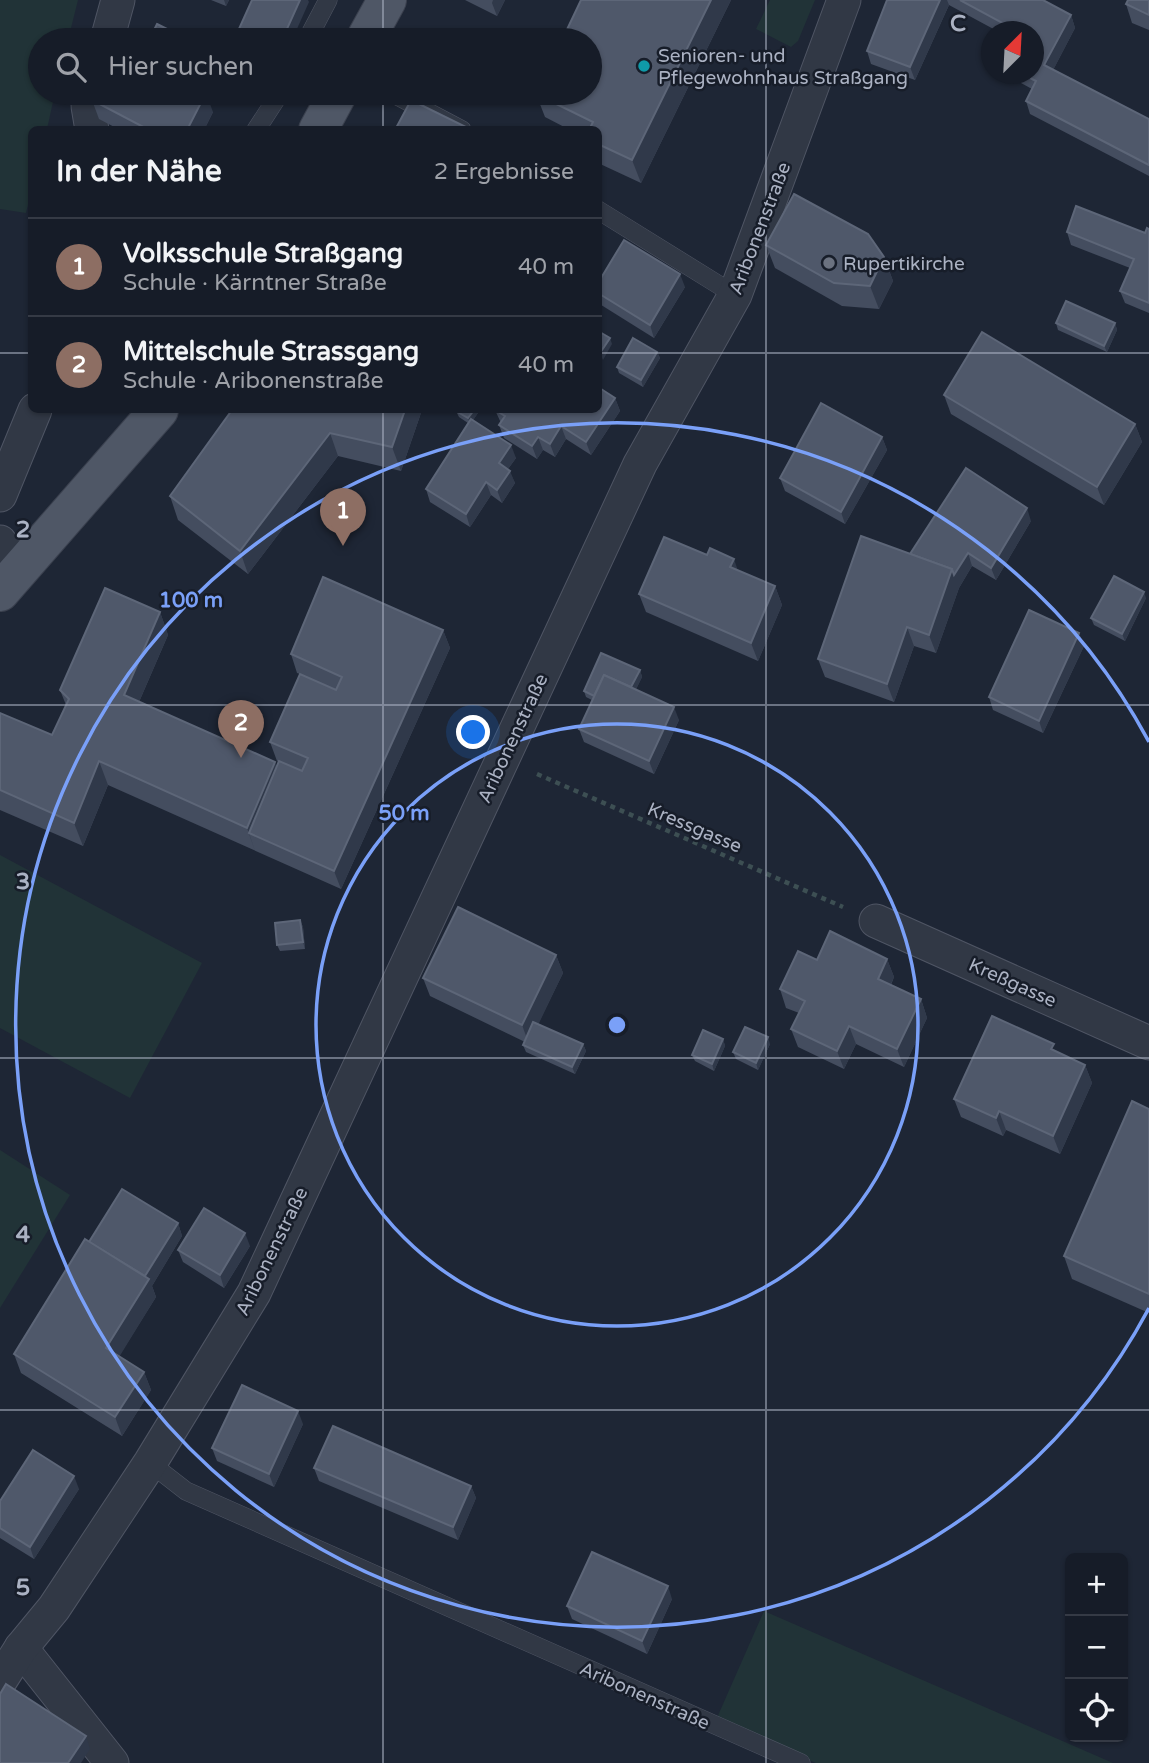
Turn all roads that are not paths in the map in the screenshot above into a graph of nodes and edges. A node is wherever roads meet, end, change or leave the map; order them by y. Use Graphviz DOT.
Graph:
graph roads {
  1 [pos="118,0"];
  2 [pos="328,0"];
  3 [pos="387,0"];
  4 [pos="844,0"];
  5 [pos="110,28"];
  6 [pos="313,28"];
  7 [pos="372,28"];
  8 [pos="88,105"];
  9 [pos="272,105"];
  10 [pos="332,105"];
  11 [pos="415,105"];
  12 [pos="91,126"];
  13 [pos="259,126"];
  14 [pos="320,126"];
  15 [pos="454,126"];
  16 [pos="602,212"];
  17 [pos="736,295"];
  18 [pos="34,413"];
  19 [pos="156,413"];
  20 [pos="0,495"];
  21 [pos="6,568"];
  22 [pos="876,921"];
  23 [pos="1149,1043"];
  24 [pos="150,1462"];
  25 [pos="21,1648"];
  26 [pos="0,1681"];
  27 [pos="112,1763"];
  28 [pos="801,1763"];
  1 -- 5 [label="street"];
  2 -- 6 [label="lane"];
  3 -- 7 [label="main road"];
  4 -- 17 [label="street, Aribonenstraße"];
  8 -- 12 [label="street"];
  9 -- 13 [label="lane"];
  10 -- 14 [label="main road"];
  11 -- 15 [label="lane"];
  16 -- 17 [label="lane"];
  17 -- 24 [label="street, Aribonenstraße"];
  18 -- 20 [label="street"];
  19 -- 21 [label="main road"];
  22 -- 23 [label="street, Kreßgasse"];
  24 -- 25 [label="street, Aribonenstraße"];
  24 -- 28 [label="lane, Aribonenstraße"];
  25 -- 26 [label="street, Aribonenstraße"];
  25 -- 27 [label="street"];
}
